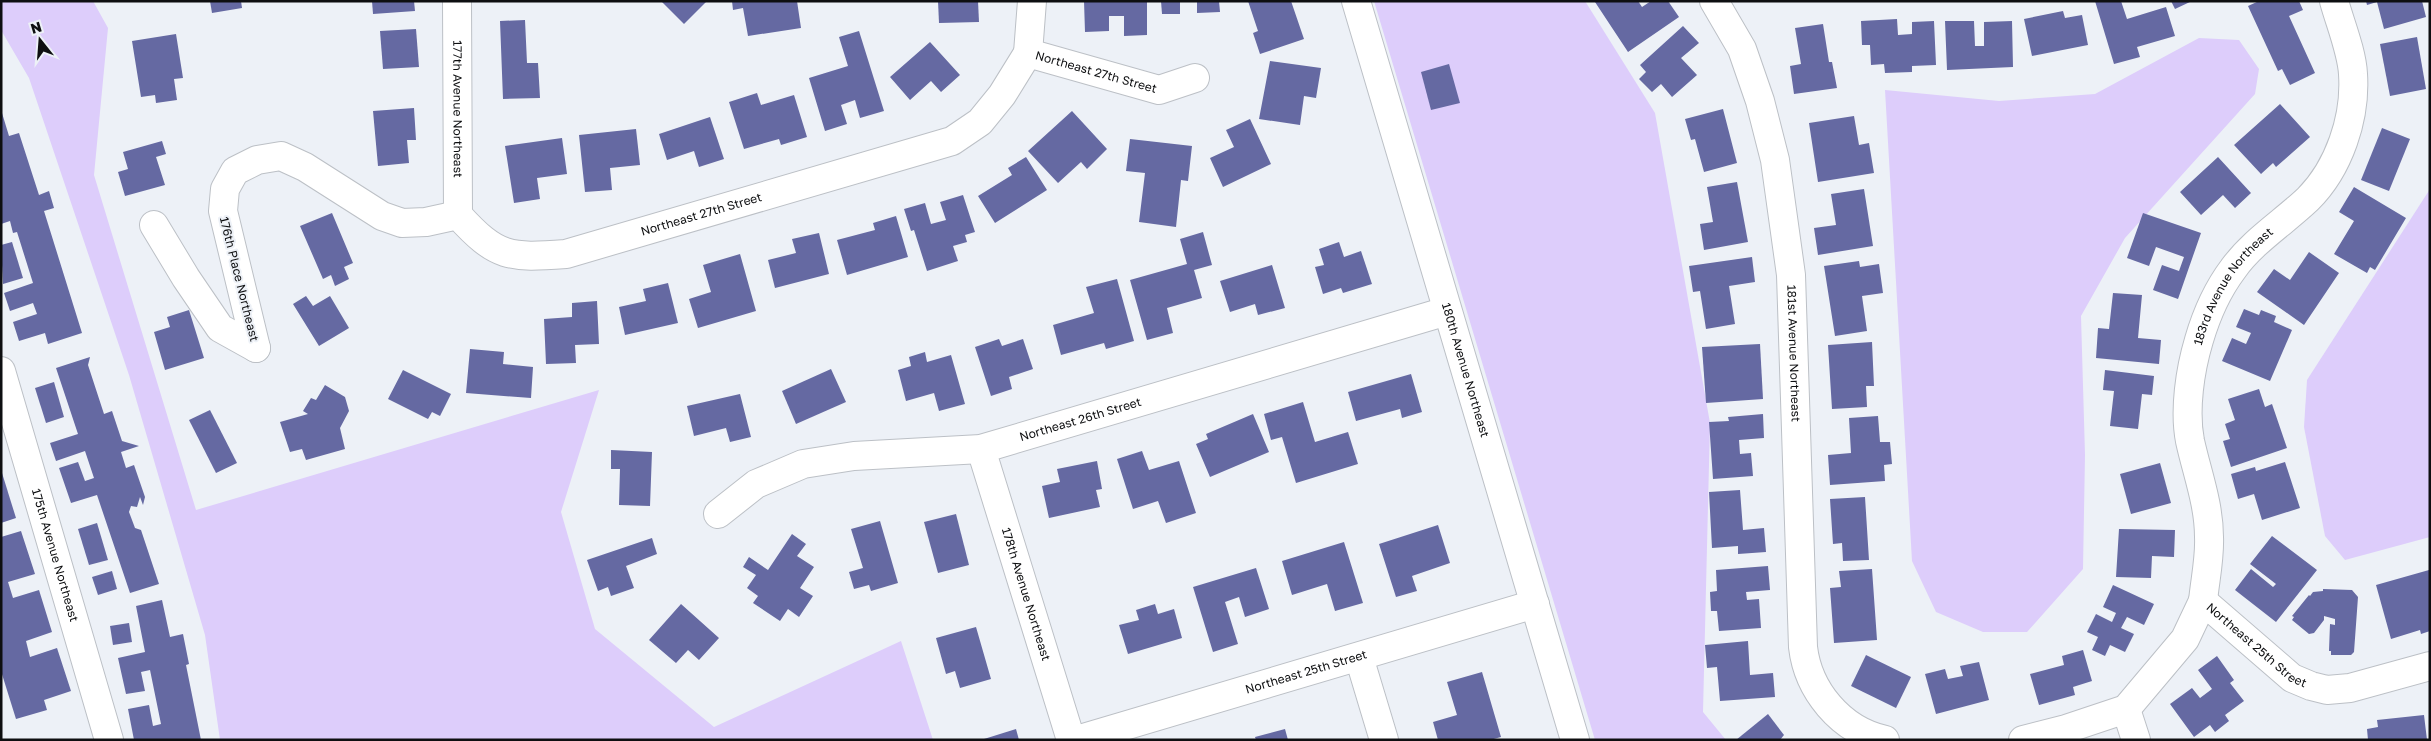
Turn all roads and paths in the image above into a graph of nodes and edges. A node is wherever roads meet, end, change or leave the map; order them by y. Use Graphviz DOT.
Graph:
graph roads {
  1 [pos="457,1"];
  2 [pos="1032,1"];
  3 [pos="1356,1"];
  4 [pos="1716,1"];
  5 [pos="2334,1"];
  6 [pos="1028,53"];
  7 [pos="1194,78"];
  8 [pos="458,215"];
  9 [pos="154,225"];
  10 [pos="1447,311"];
  11 [pos="1,371"];
  12 [pos="981,449"];
  13 [pos="718,514"];
  14 [pos="2203,601"];
  15 [pos="1535,604"];
  16 [pos="1359,657"];
  17 [pos="2430,666"];
  18 [pos="2126,709"];
  19 [pos="2038,738"];
  20 [pos="109,740"];
  21 [pos="1070,740"];
  22 [pos="1077,740"];
  23 [pos="1384,740"];
  24 [pos="1575,740"];
  25 [pos="1885,740"];
  26 [pos="2136,740"];
  1 -- 8 [label="street, 177th Avenue Northeast"];
  2 -- 6 [label="street"];
  3 -- 10 [label="street, 180th Avenue Northeast"];
  4 -- 25 [label="street, 181st Avenue Northeast"];
  5 -- 14 [label="street, 183rd Avenue Northeast"];
  6 -- 7 [label="street, Northeast 27th Street"];
  6 -- 8 [label="street, Northeast 27th Street"];
  8 -- 9 [label="street, 176th Place Northeast"];
  10 -- 12 [label="street, Northeast 26th Street"];
  10 -- 15 [label="street, 180th Avenue Northeast"];
  11 -- 20 [label="street, 175th Avenue Northeast"];
  12 -- 13 [label="street, Northeast 26th Street"];
  12 -- 21 [label="street, 178th Avenue Northeast"];
  14 -- 17 [label="street, Northeast 25th Street"];
  14 -- 18 [label="street, Northeast 25th Street"];
  15 -- 16 [label="street, Northeast 25th Street"];
  15 -- 24 [label="street, 180th Avenue Northeast"];
  16 -- 22 [label="street, Northeast 25th Street"];
  16 -- 23 [label="street"];
  18 -- 19 [label="street"];
  18 -- 26 [label="street"];
}
